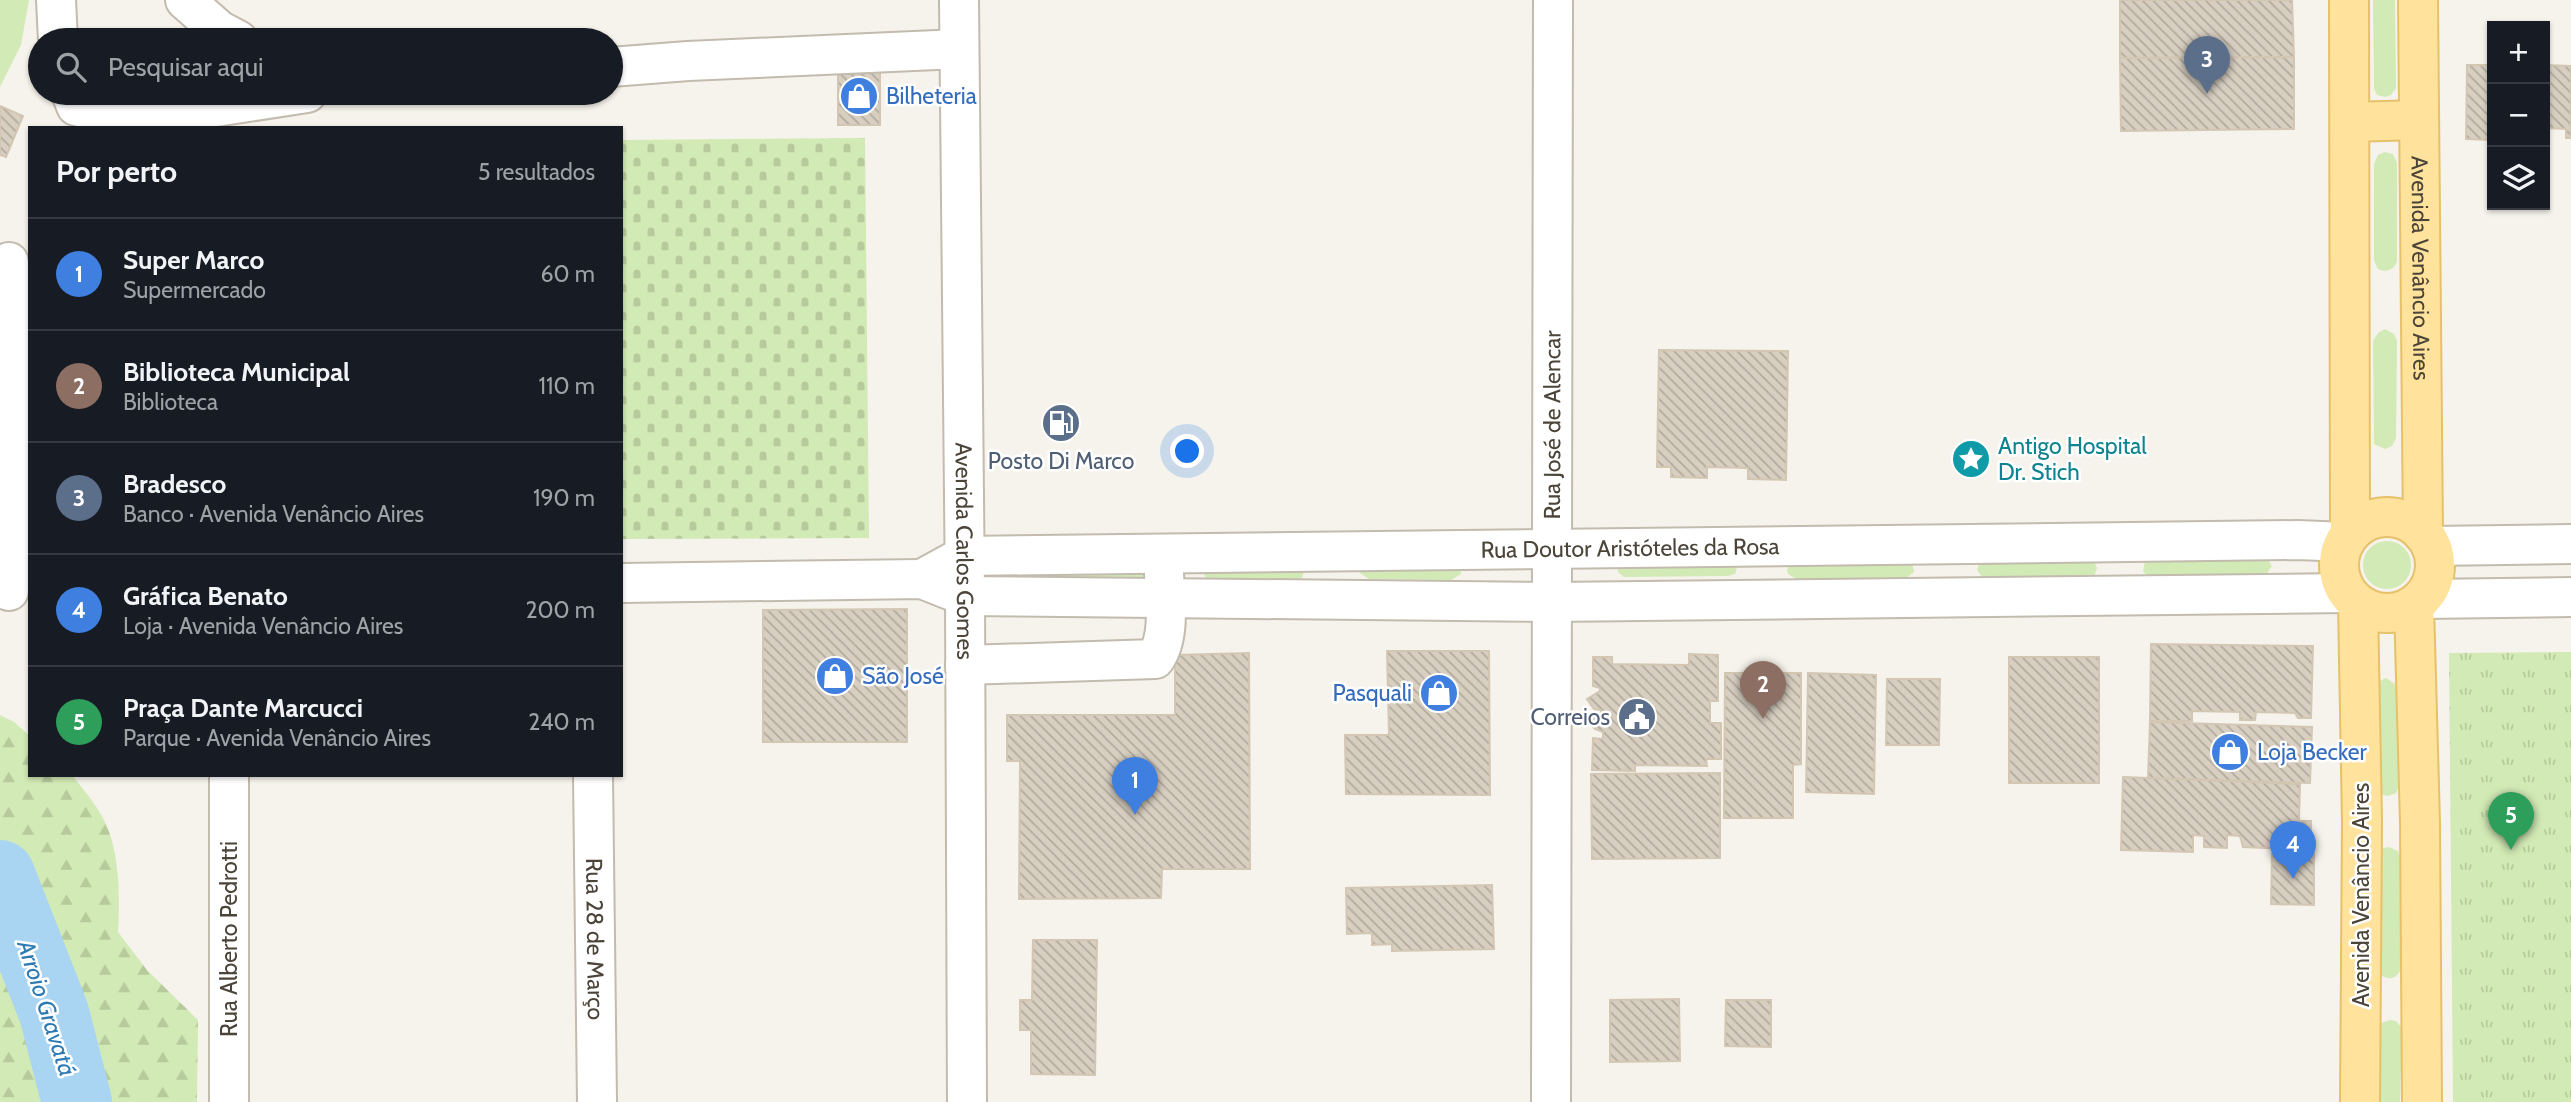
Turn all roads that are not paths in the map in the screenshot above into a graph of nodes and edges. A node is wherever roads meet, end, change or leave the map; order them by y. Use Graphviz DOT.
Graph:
graph roads {
  1 [pos="56,0"];
  2 [pos="185,0"];
  3 [pos="960,0"];
  4 [pos="1553,0"];
  5 [pos="2349,0"];
  6 [pos="2418,0"];
  7 [pos="57,28"];
  8 [pos="217,28"];
  9 [pos="959,49"];
  10 [pos="623,66"];
  11 [pos="76,105"];
  12 [pos="229,105"];
  13 [pos="2419,120"];
  14 [pos="2350,122"];
  15 [pos="9,262"];
  16 [pos="2347,538"];
  17 [pos="2427,540"];
  18 [pos="2571,544"];
  19 [pos="1947,545"];
  20 [pos="1552,550"];
  21 [pos="1164,554"];
  22 [pos="964,556"];
  23 [pos="922,579"];
  24 [pos="623,583"];
  25 [pos="13,591"];
  26 [pos="965,596"];
  27 [pos="1945,597"];
  28 [pos="2571,597"];
  29 [pos="1165,598"];
  30 [pos="2352,599"];
  31 [pos="1551,602"];
  32 [pos="2418,602"];
  33 [pos="965,665"];
  34 [pos="229,777"];
  35 [pos="593,777"];
  36 [pos="2362,822"];
  37 [pos="2420,823"];
  38 [pos="229,1102"];
  39 [pos="597,1102"];
  40 [pos="967,1102"];
  41 [pos="1551,1102"];
  42 [pos="2360,1102"];
  43 [pos="2422,1102"];
  1 -- 7 [label="street"];
  2 -- 8 [label="street"];
  3 -- 9 [label="street, Avenida Carlos Gomes"];
  4 -- 20 [label="street, Rua José de Alencar"];
  5 -- 14 [label="main road"];
  6 -- 13 [label="main road, Avenida Venâncio Aires"];
  9 -- 10 [label="street"];
  9 -- 22 [label="street, Avenida Carlos Gomes"];
  11 -- 12 [label="street"];
  13 -- 14 [label="main road"];
  13 -- 17 [label="main road, Avenida Venâncio Aires"];
  14 -- 16 [label="main road"];
  15 -- 25 [label="street"];
  16 -- 17 [label="main road"];
  16 -- 19 [label="street, Rua Doutor Aristóteles da Rosa"];
  16 -- 30 [label="main road"];
  17 -- 18 [label="street"];
  17 -- 32 [label="main road"];
  19 -- 20 [label="street, Rua Doutor Aristóteles da Rosa"];
  19 -- 27 [label="street"];
  20 -- 21 [label="street, Rua Doutor Aristóteles da Rosa"];
  20 -- 31 [label="street, Rua José de Alencar"];
  21 -- 22 [label="street, Rua Doutor Aristóteles da Rosa"];
  21 -- 29 [label="street"];
  22 -- 23 [label="street, Rua Doutor Aristóteles da Rosa"];
  22 -- 26 [label="street, Avenida Carlos Gomes"];
  23 -- 24 [label="street, Rua Doutor Aristóteles da Rosa"];
  23 -- 26 [label="street, Rua Doutor Aristóteles da Rosa"];
  26 -- 29 [label="street, Rua Doutor Aristóteles da Rosa"];
  26 -- 33 [label="street, Avenida Carlos Gomes"];
  27 -- 30 [label="street, Rua Doutor Aristóteles da Rosa"];
  27 -- 31 [label="street, Rua Doutor Aristóteles da Rosa"];
  28 -- 32 [label="street"];
  29 -- 31 [label="street, Rua Doutor Aristóteles da Rosa"];
  29 -- 33 [label="street"];
  30 -- 32 [label="main road"];
  30 -- 36 [label="main road, Avenida Venâncio Aires"];
  31 -- 41 [label="street, Rua José de Alencar"];
  32 -- 37 [label="main road"];
  33 -- 40 [label="street, Avenida Carlos Gomes"];
  34 -- 38 [label="street, Rua Alberto Pedrotti"];
  35 -- 39 [label="street, Rua 28 de Março"];
  36 -- 37 [label="main road"];
  36 -- 42 [label="main road, Avenida Venâncio Aires"];
  37 -- 43 [label="main road"];
}
